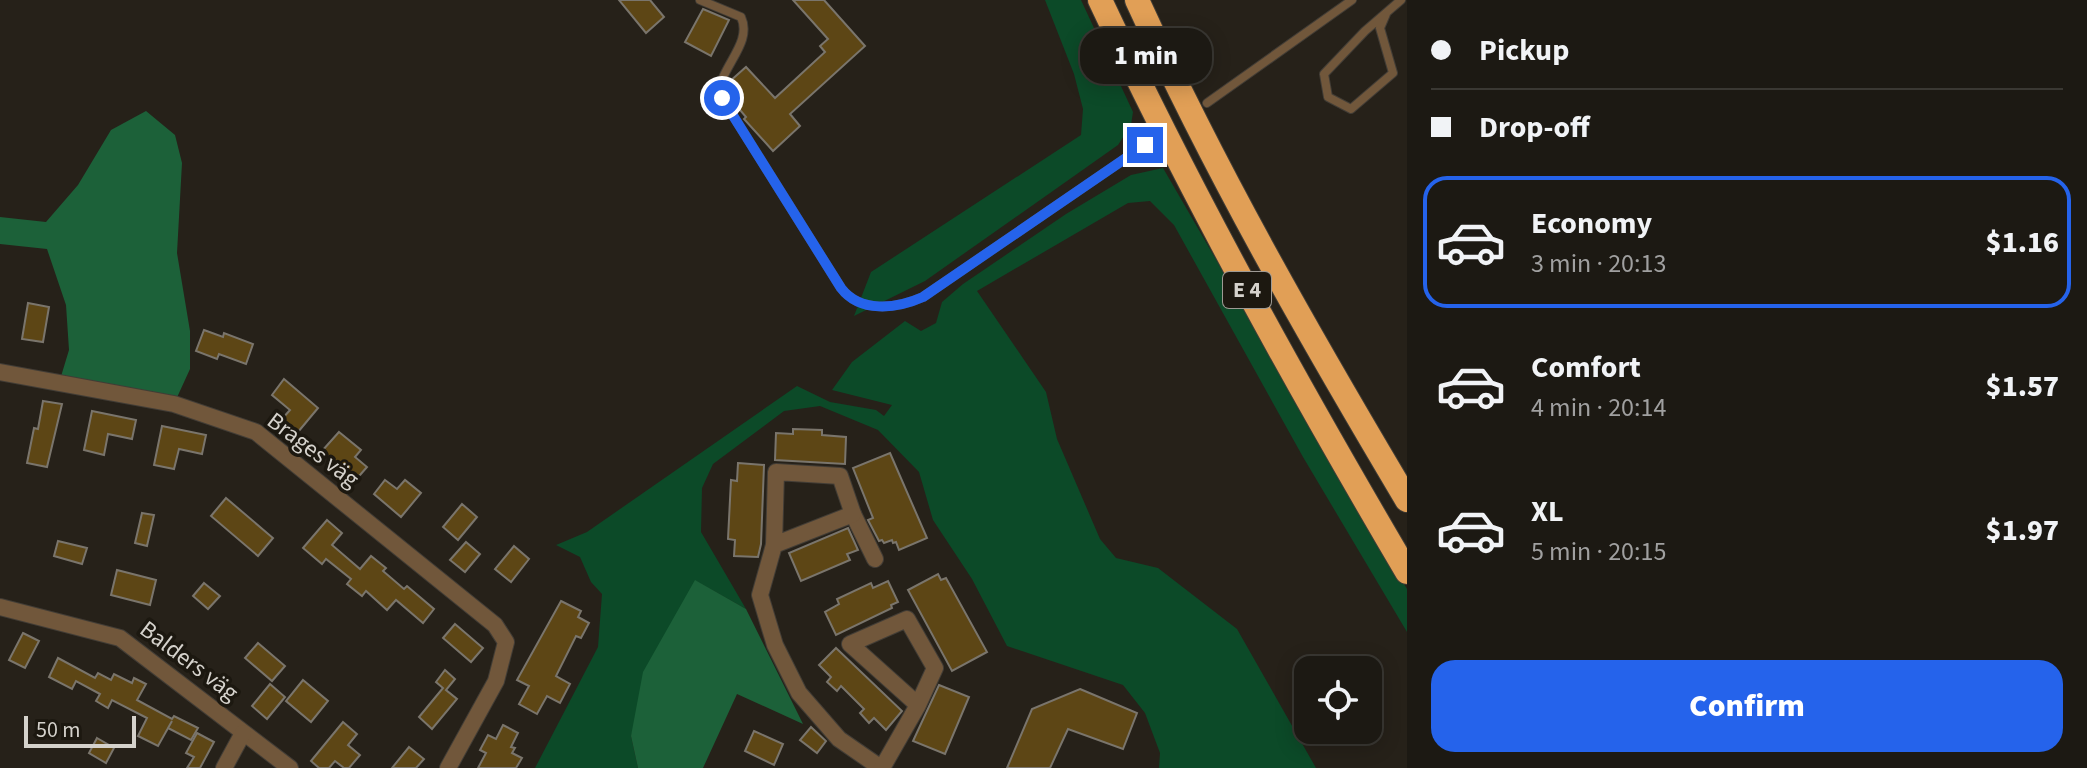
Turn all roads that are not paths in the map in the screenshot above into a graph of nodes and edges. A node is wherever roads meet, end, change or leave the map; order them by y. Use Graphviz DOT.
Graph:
graph roads {
  1 [pos="700,0"];
  2 [pos="1100,0"];
  3 [pos="1137,0"];
  4 [pos="1352,0"];
  5 [pos="1401,0"];
  6 [pos="1386,14"];
  7 [pos="1207,103"];
  8 [pos="1145,145"];
  9 [pos="0,372"];
  10 [pos="1407,500"];
  11 [pos="853,514"];
  12 [pos="774,545"];
  13 [pos="875,559"];
  14 [pos="1407,572"];
  15 [pos="0,607"];
  16 [pos="918,705"];
  17 [pos="243,733"];
  18 [pos="224,768"];
  19 [pos="290,768"];
  20 [pos="448,768"];
  21 [pos="881,768"];
  1 -- 8 [label="lane"];
  2 -- 14 [label="highway, E 4"];
  3 -- 10 [label="highway, E 4"];
  4 -- 7 [label="lane"];
  5 -- 6 [label="lane"];
  6 -- 6 [label="lane"];
  9 -- 20 [label="street, Brages väg"];
  11 -- 12 [label="street"];
  11 -- 12 [label="street"];
  11 -- 13 [label="street"];
  12 -- 21 [label="street"];
  15 -- 17 [label="street, Balders väg"];
  16 -- 16 [label="street"];
  16 -- 21 [label="street"];
  17 -- 18 [label="street"];
  17 -- 19 [label="street, Balders väg"];
}
